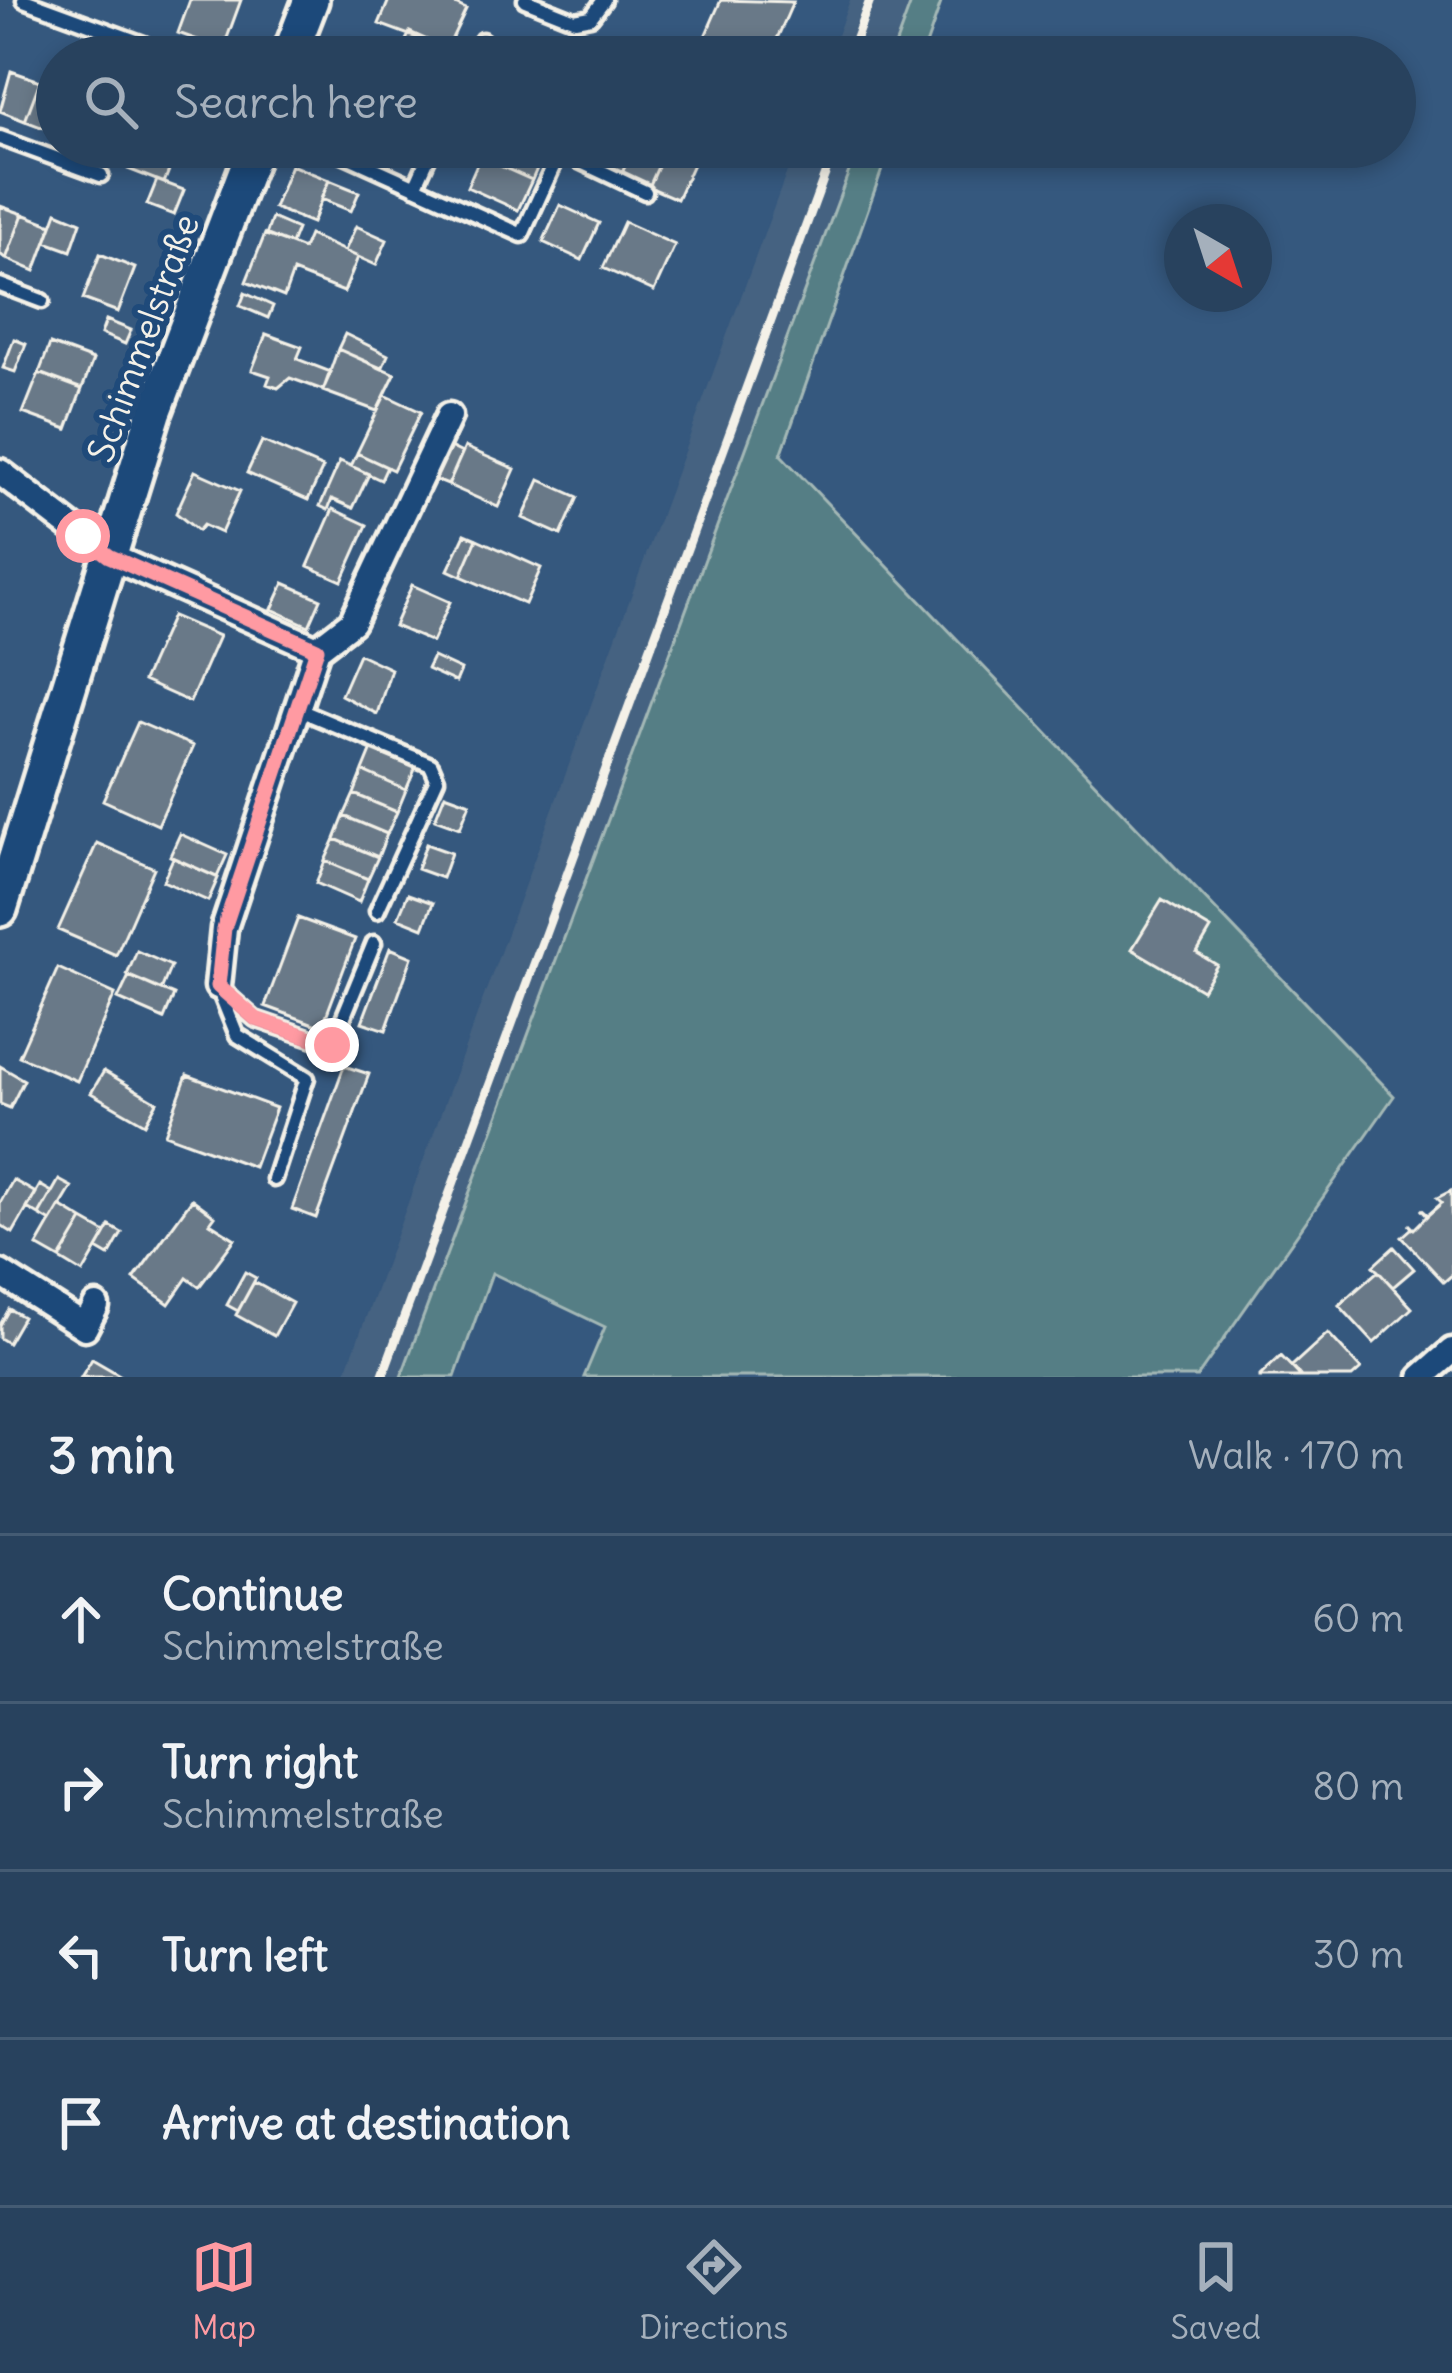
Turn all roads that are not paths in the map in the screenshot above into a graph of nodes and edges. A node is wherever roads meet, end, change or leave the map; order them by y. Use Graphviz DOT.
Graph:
graph roads {
  1 [pos="24,0"];
  2 [pos="311,0"];
  3 [pos="525,0"];
  4 [pos="604,0"];
  5 [pos="122,36"];
  6 [pos="297,36"];
  7 [pos="0,138"];
  8 [pos="36,151"];
  9 [pos="81,168"];
  10 [pos="247,168"];
  11 [pos="373,168"];
  12 [pos="424,168"];
  13 [pos="553,168"];
  14 [pos="597,168"];
  15 [pos="100,175"];
  16 [pos="415,187"];
  17 [pos="645,192"];
  18 [pos="0,285"];
  19 [pos="42,301"];
  20 [pos="449,416"];
  21 [pos="0,472"];
  22 [pos="109,556"];
  23 [pos="317,649"];
  24 [pos="297,709"];
  25 [pos="0,909"];
  26 [pos="376,911"];
  27 [pos="374,943"];
  28 [pos="218,986"];
  29 [pos="274,1178"];
  30 [pos="0,1273"];
  31 [pos="96,1306"];
  32 [pos="1452,1351"];
  33 [pos="1422,1377"];
  1 -- 5 [label="lane"];
  2 -- 6 [label="street"];
  3 -- 4 [label="lane"];
  7 -- 8 [label="lane"];
  9 -- 15 [label="lane"];
  10 -- 22 [label="street, Schimmelstraße"];
  11 -- 16 [label="lane"];
  12 -- 16 [label="lane"];
  13 -- 16 [label="lane"];
  14 -- 17 [label="lane"];
  18 -- 19 [label="lane"];
  20 -- 23 [label="street"];
  21 -- 22 [label="street"];
  22 -- 23 [label="street"];
  22 -- 25 [label="street, Schimmelstraße"];
  23 -- 24 [label="street"];
  24 -- 26 [label="lane"];
  24 -- 28 [label="street"];
  27 -- 28 [label="lane"];
  28 -- 29 [label="lane"];
  30 -- 31 [label="street"];
  32 -- 33 [label="street"];
}
